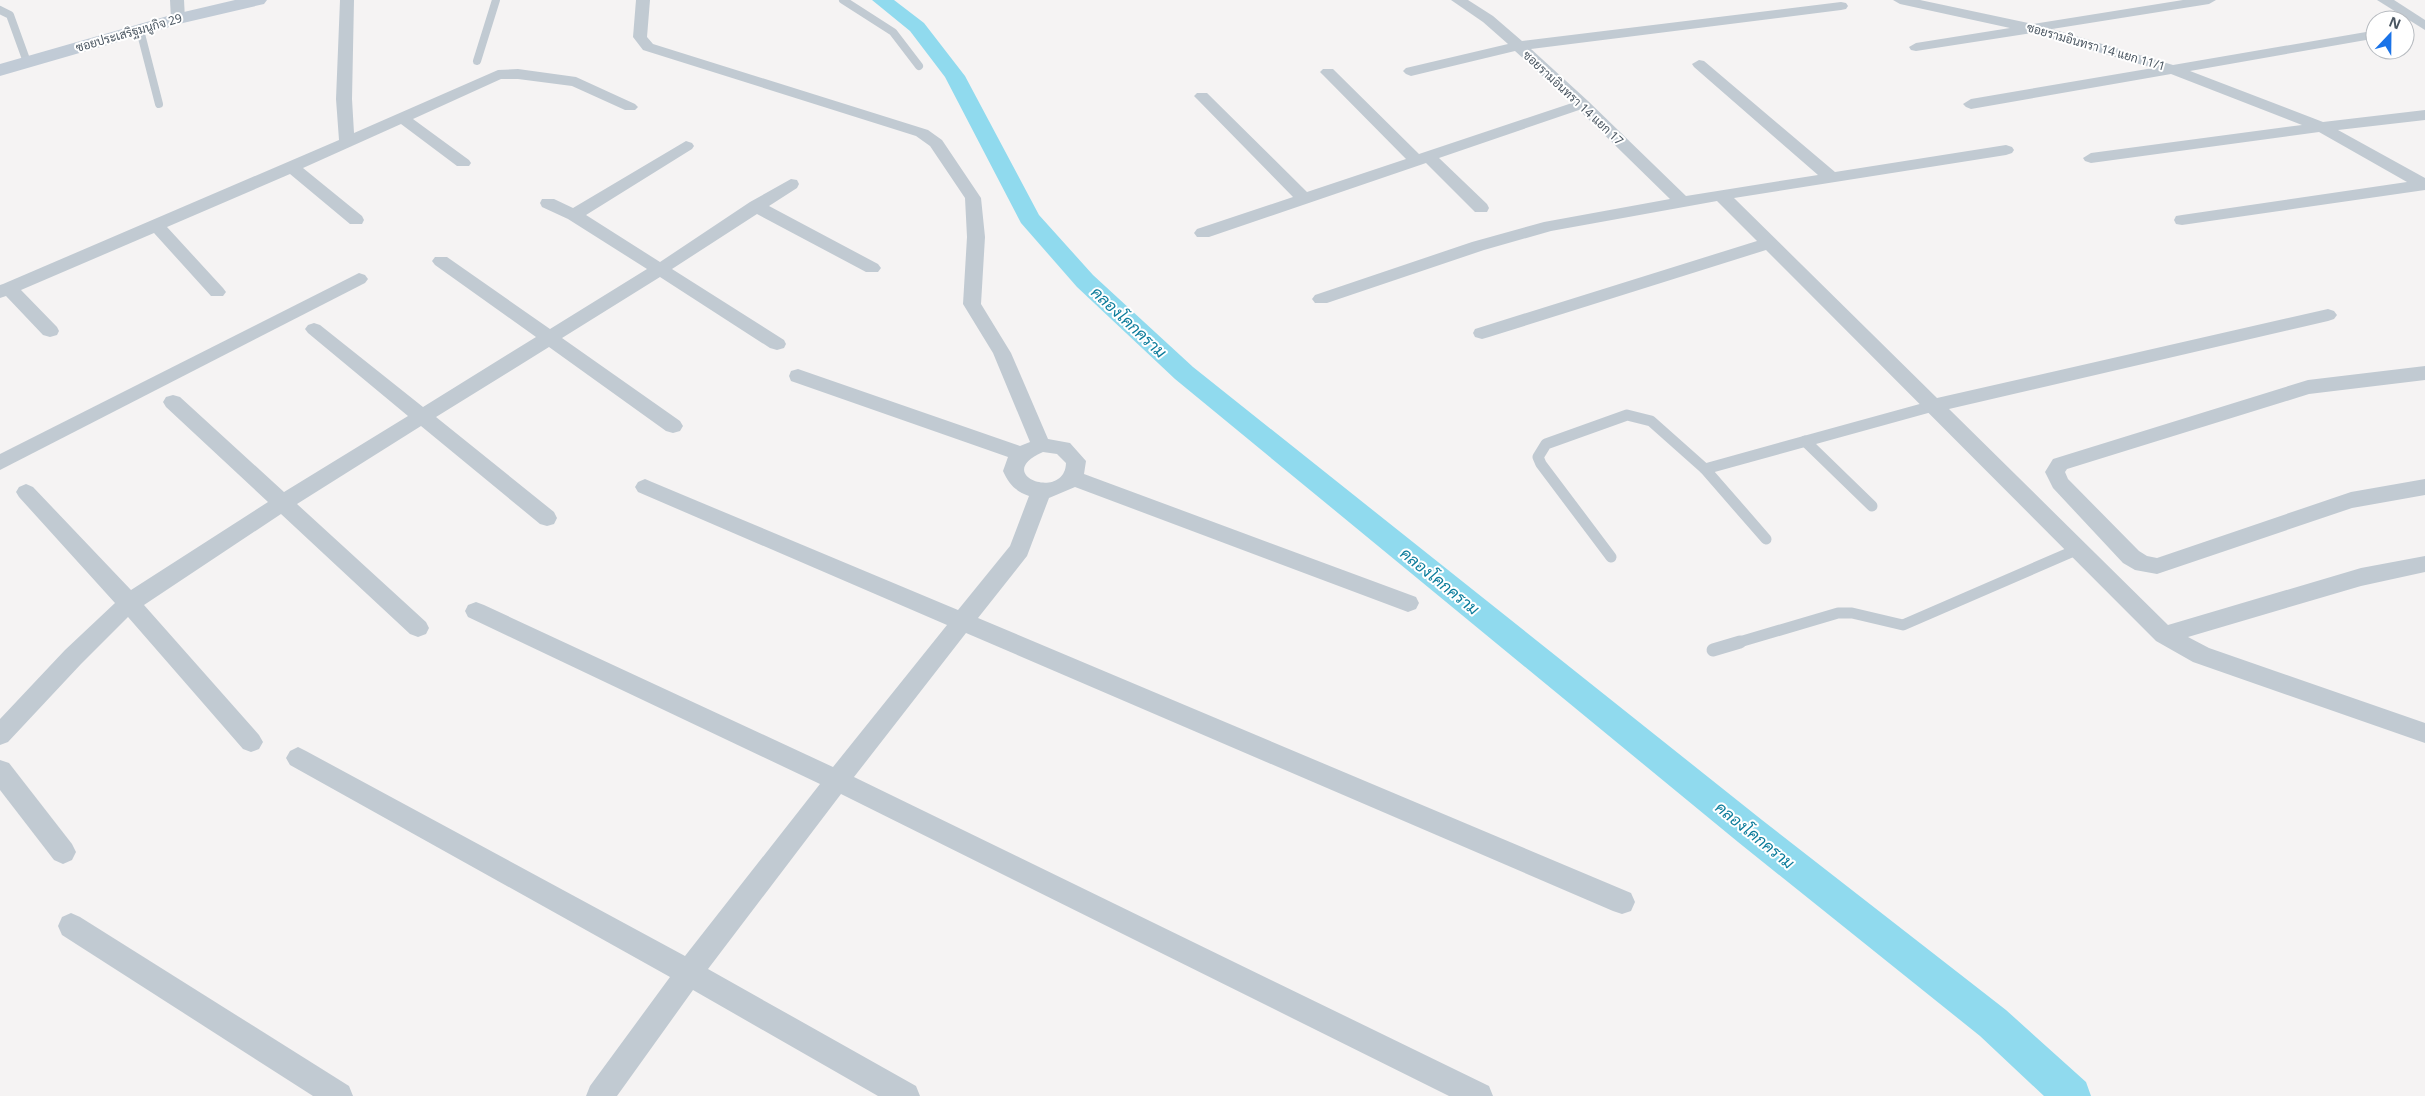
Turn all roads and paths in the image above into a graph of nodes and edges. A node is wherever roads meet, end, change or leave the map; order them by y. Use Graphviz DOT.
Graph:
graph roads {
  1 [pos="177,0"];
  2 [pos="258,0"];
  3 [pos="347,0"];
  4 [pos="496,0"];
  5 [pos="643,0"];
  6 [pos="843,0"];
  7 [pos="1458,0"];
  8 [pos="1900,0"];
  9 [pos="2209,0"];
  10 [pos="2384,0"];
  11 [pos="1841,6"];
  12 [pos="0,10"];
  13 [pos="178,19"];
  14 [pos="2422,21"];
  15 [pos="2032,28"];
  16 [pos="140,30"];
  17 [pos="2365,36"];
  18 [pos="1518,46"];
  19 [pos="1916,47"];
  20 [pos="477,61"];
  21 [pos="27,62"];
  22 [pos="1699,64"];
  23 [pos="919,66"];
  24 [pos="2172,69"];
  25 [pos="0,70"];
  26 [pos="1411,71"];
  27 [pos="1328,72"];
  28 [pos="1202,96"];
  29 [pos="159,104"];
  30 [pos="1582,104"];
  31 [pos="1970,104"];
  32 [pos="630,108"];
  33 [pos="2425,115"];
  34 [pos="402,118"];
  35 [pos="2321,127"];
  36 [pos="347,141"];
  37 [pos="686,146"];
  38 [pos="2006,150"];
  39 [pos="1422,158"];
  40 [pos="2091,158"];
  41 [pos="463,163"];
  42 [pos="292,167"];
  43 [pos="1831,177"];
  44 [pos="791,184"];
  45 [pos="2425,185"];
  46 [pos="1721,195"];
  47 [pos="1304,198"];
  48 [pos="548,203"];
  49 [pos="1683,203"];
  50 [pos="756,206"];
  51 [pos="1481,208"];
  52 [pos="574,215"];
  53 [pos="356,220"];
  54 [pos="2182,220"];
  55 [pos="156,226"];
  56 [pos="1203,233"];
  57 [pos="1770,243"];
  58 [pos="440,261"];
  59 [pos="872,268"];
  60 [pos="659,270"];
  61 [pos="359,279"];
  62 [pos="4,290"];
  63 [pos="217,292"];
  64 [pos="1321,299"];
  65 [pos="2328,315"];
  66 [pos="314,328"];
  67 [pos="50,330"];
  68 [pos="1482,333"];
  69 [pos="549,339"];
  70 [pos="777,344"];
  71 [pos="2425,374"];
  72 [pos="798,376"];
  73 [pos="173,402"];
  74 [pos="1933,406"];
  75 [pos="421,416"];
  76 [pos="673,426"];
  77 [pos="1805,441"];
  78 [pos="1041,445"];
  79 [pos="1021,454"];
  80 [pos="0,463"];
  81 [pos="1705,469"];
  82 [pos="1073,478"];
  83 [pos="645,486"];
  84 [pos="2425,487"];
  85 [pos="1041,491"];
  86 [pos="26,492"];
  87 [pos="284,502"];
  88 [pos="1872,506"];
  89 [pos="547,518"];
  90 [pos="1766,539"];
  91 [pos="2076,550"];
  92 [pos="1611,557"];
  93 [pos="2425,564"];
  94 [pos="1408,602"];
  95 [pos="129,603"];
  96 [pos="476,611"];
  97 [pos="963,622"];
  98 [pos="418,628"];
  99 [pos="2164,635"];
  100 [pos="1712,650"];
  101 [pos="2425,733"];
  102 [pos="0,735"];
  103 [pos="251,742"];
  104 [pos="298,758"];
  105 [pos="0,771"];
  106 [pos="837,780"];
  107 [pos="63,852"];
  108 [pos="1622,902"];
  109 [pos="71,926"];
  110 [pos="689,973"];
  111 [pos="339,1096"];
  112 [pos="600,1096"];
  113 [pos="906,1096"];
  114 [pos="1479,1096"];
  1 -- 13 [label="street"];
  2 -- 13 [label="street, ซอยประเสริฐมนูกิจ 29"];
  3 -- 36 [label="street"];
  4 -- 20 [label="lane"];
  5 -- 78 [label="street"];
  6 -- 23 [label="lane"];
  7 -- 18 [label="street, ซอยรามอินทรา 14 แยก 17"];
  8 -- 15 [label="street, ซอยรามอินทรา 14 แยก 11/1"];
  9 -- 15 [label="street"];
  10 -- 14 [label="street"];
  11 -- 18 [label="street"];
  12 -- 21 [label="lane"];
  13 -- 16 [label="street, ซอยประเสริฐมนูกิจ 29"];
  15 -- 19 [label="street"];
  15 -- 24 [label="street, ซอยรามอินทรา 14 แยก 11/1"];
  16 -- 21 [label="street, ซอยประเสริฐมนูกิจ 29"];
  16 -- 29 [label="lane"];
  17 -- 24 [label="street"];
  18 -- 26 [label="street"];
  18 -- 30 [label="street, ซอยรามอินทรา 14 แยก 17"];
  21 -- 25 [label="street, ซอยประเสริฐมนูกิจ 29"];
  22 -- 43 [label="street"];
  24 -- 31 [label="street"];
  24 -- 35 [label="street, ซอยรามอินทรา 14 แยก 11/1"];
  27 -- 39 [label="street"];
  28 -- 47 [label="street"];
  30 -- 39 [label="street"];
  30 -- 49 [label="street, ซอยรามอินทรา 14 แยก 17"];
  32 -- 34 [label="street"];
  33 -- 35 [label="street"];
  34 -- 36 [label="street"];
  34 -- 41 [label="street"];
  35 -- 40 [label="street"];
  35 -- 45 [label="street, ซอยรามอินทรา 14 แยก 11/1"];
  36 -- 42 [label="street"];
  37 -- 52 [label="street"];
  38 -- 43 [label="street"];
  39 -- 47 [label="street"];
  39 -- 51 [label="street"];
  42 -- 53 [label="street"];
  42 -- 55 [label="street"];
  43 -- 46 [label="street"];
  44 -- 50 [label="street"];
  45 -- 54 [label="street"];
  46 -- 49 [label="street"];
  46 -- 57 [label="street"];
  47 -- 56 [label="street"];
  48 -- 52 [label="street"];
  49 -- 64 [label="street"];
  50 -- 59 [label="street"];
  50 -- 60 [label="street"];
  52 -- 60 [label="street"];
  55 -- 62 [label="street"];
  55 -- 63 [label="street"];
  57 -- 68 [label="street"];
  57 -- 74 [label="street"];
  58 -- 69 [label="street"];
  60 -- 69 [label="street"];
  60 -- 70 [label="street"];
  61 -- 80 [label="street"];
  62 -- 67 [label="street"];
  65 -- 74 [label="street"];
  66 -- 75 [label="street"];
  69 -- 75 [label="street"];
  69 -- 76 [label="street"];
  71 -- 84 [label="street"];
  72 -- 79 [label="street"];
  73 -- 87 [label="street"];
  74 -- 77 [label="lane"];
  74 -- 91 [label="street"];
  75 -- 87 [label="street"];
  75 -- 89 [label="street"];
  77 -- 81 [label="lane"];
  77 -- 88 [label="lane"];
  78 -- 79 [label="street"];
  78 -- 82 [label="street"];
  79 -- 85 [label="street"];
  81 -- 90 [label="lane"];
  81 -- 92 [label="lane"];
  82 -- 85 [label="street"];
  82 -- 94 [label="street"];
  83 -- 97 [label="street"];
  85 -- 97 [label="street"];
  86 -- 95 [label="street"];
  87 -- 95 [label="street"];
  87 -- 98 [label="street"];
  91 -- 99 [label="street"];
  91 -- 100 [label="lane"];
  93 -- 99 [label="street"];
  95 -- 102 [label="street"];
  95 -- 103 [label="street"];
  96 -- 106 [label="street"];
  97 -- 106 [label="street"];
  97 -- 108 [label="street"];
  99 -- 101 [label="street"];
  104 -- 110 [label="street"];
  105 -- 107 [label="street"];
  106 -- 110 [label="street"];
  106 -- 114 [label="street"];
  109 -- 111 [label="street"];
  110 -- 112 [label="street"];
  110 -- 113 [label="street"];
}
